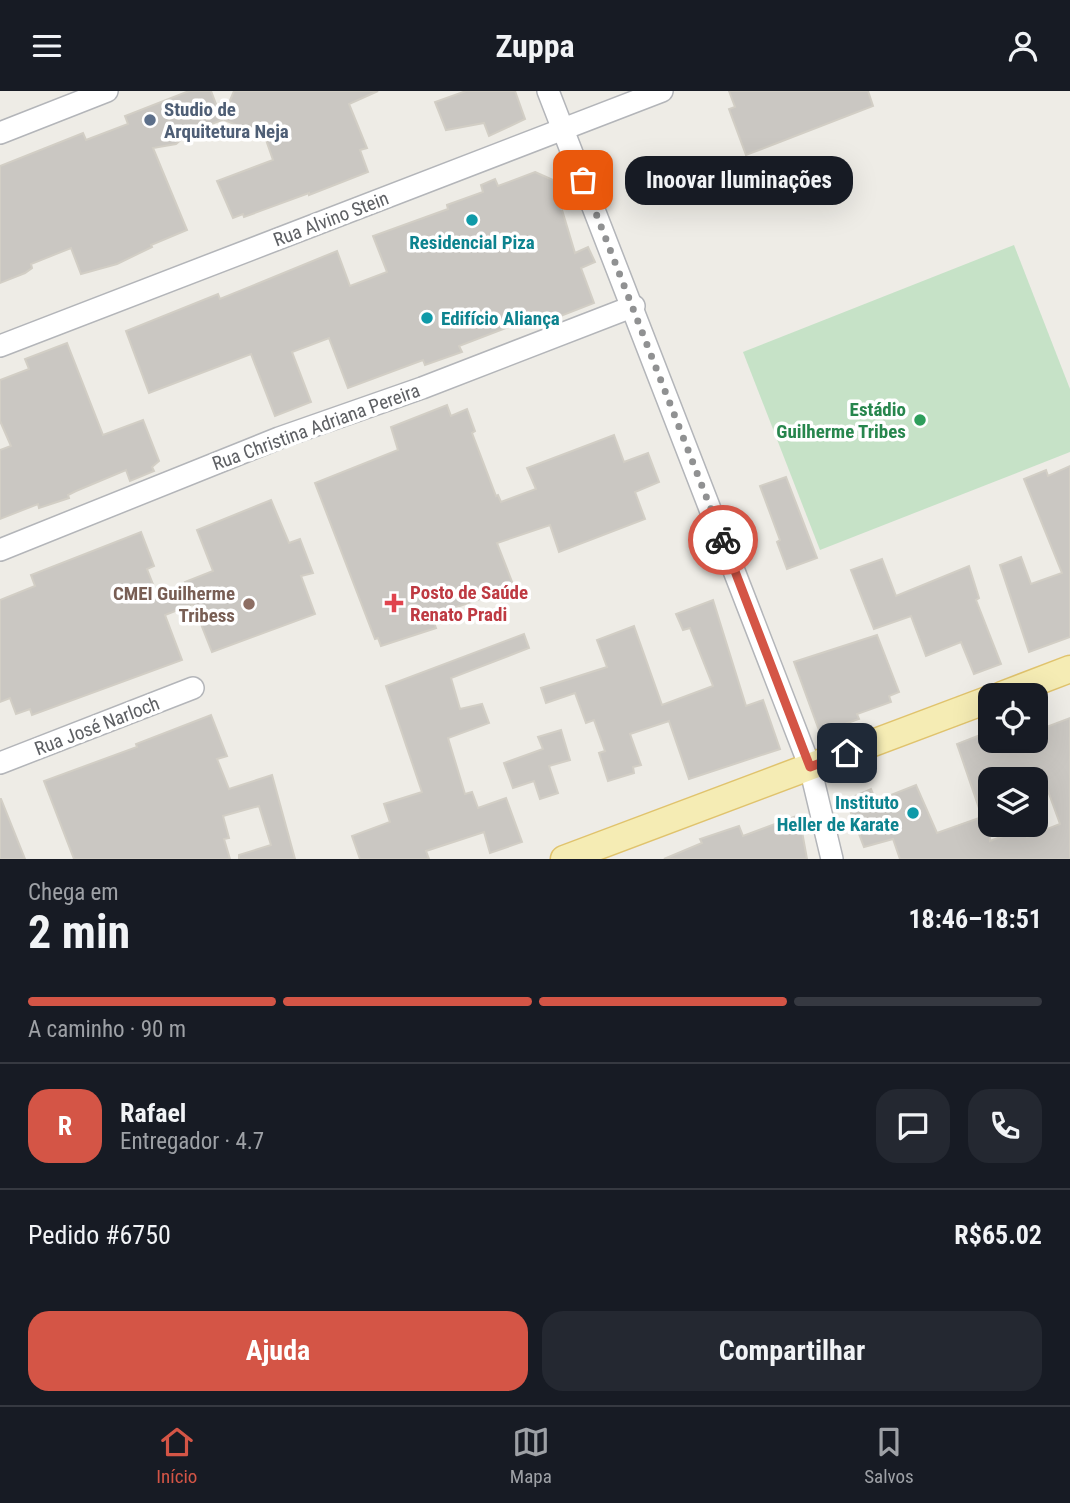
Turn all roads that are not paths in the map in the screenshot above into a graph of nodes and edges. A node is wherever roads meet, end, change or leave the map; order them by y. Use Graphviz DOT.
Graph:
graph roads {
  1 [pos="107,91"];
  2 [pos="548,91"];
  3 [pos="662,91"];
  4 [pos="563,130"];
  5 [pos="0,133"];
  6 [pos="634,306"];
  7 [pos="0,346"];
  8 [pos="0,550"];
  9 [pos="1070,669"];
  10 [pos="1033,683"];
  11 [pos="193,688"];
  12 [pos="978,704"];
  13 [pos="0,763"];
  14 [pos="810,767"];
  15 [pos="564,859"];
  16 [pos="832,859"];
  1 -- 5 [label="street"];
  2 -- 4 [label="street"];
  3 -- 4 [label="street, Rua Alvino Stein"];
  4 -- 6 [label="street"];
  4 -- 7 [label="street, Rua Alvino Stein"];
  6 -- 8 [label="street, Rua Christina Adriana Pereira"];
  6 -- 14 [label="street"];
  9 -- 10 [label="main road"];
  11 -- 13 [label="street, Rua José Narloch"];
  12 -- 14 [label="main road"];
  14 -- 15 [label="main road"];
  14 -- 16 [label="street"];
}
